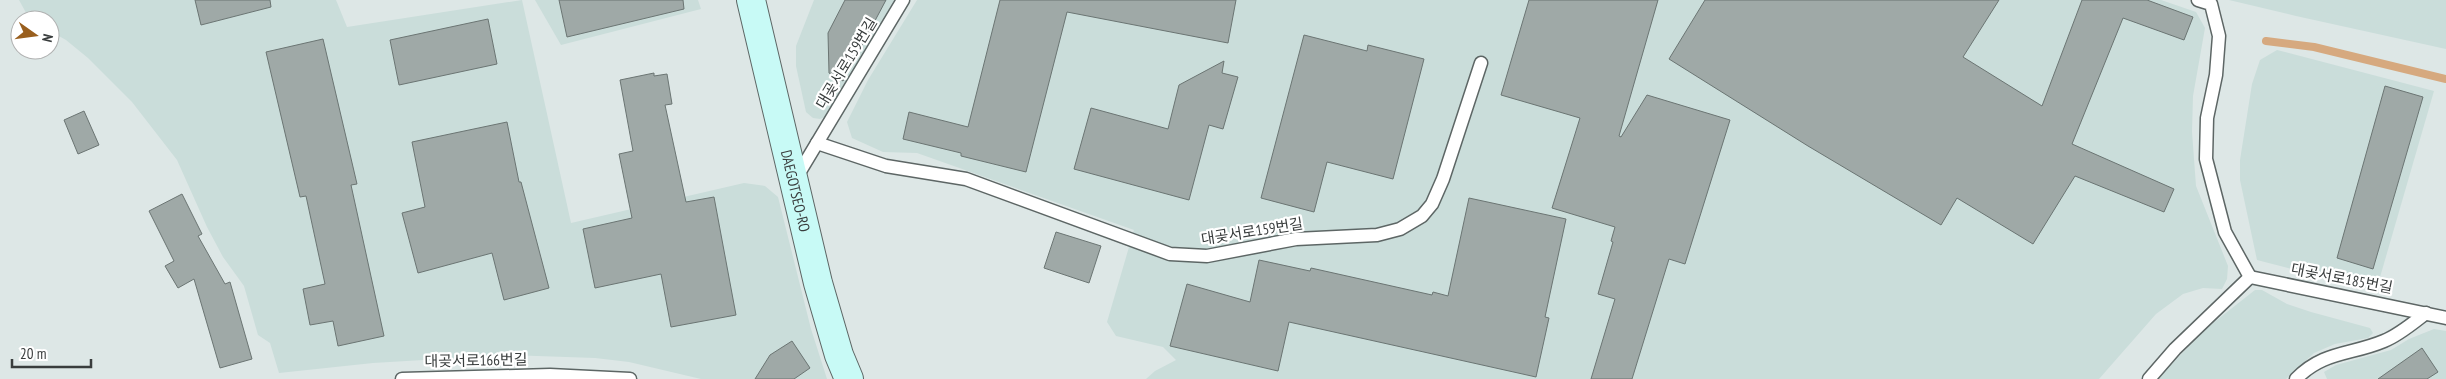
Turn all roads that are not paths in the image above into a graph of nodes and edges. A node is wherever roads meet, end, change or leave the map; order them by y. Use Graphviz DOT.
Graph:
graph roads {
  1 [pos="751,0"];
  2 [pos="903,0"];
  3 [pos="2198,0"];
  4 [pos="2212,2"];
  5 [pos="1481,63"];
  6 [pos="817,143"];
  7 [pos="794,182"];
  8 [pos="2250,277"];
  9 [pos="2426,313"];
  10 [pos="2446,318"];
  11 [pos="402,379"];
  12 [pos="630,379"];
  13 [pos="849,379"];
  14 [pos="2149,379"];
  15 [pos="2296,379"];
  1 -- 7 [label="street, DAEGOTSEO-RO"];
  2 -- 6 [label="lane, 대곶서로159번길"];
  3 -- 4 [label="lane"];
  4 -- 8 [label="lane"];
  5 -- 6 [label="lane, 대곶서로159번길"];
  6 -- 7 [label="lane, 대곶서로159번길"];
  7 -- 13 [label="street, DAEGOTSEO-RO"];
  8 -- 9 [label="lane, 대곶서로185번길"];
  8 -- 14 [label="lane"];
  9 -- 10 [label="lane, 대곶서로185번길"];
  9 -- 15 [label="lane"];
  11 -- 12 [label="lane, 대곶서로166번길"];
}
